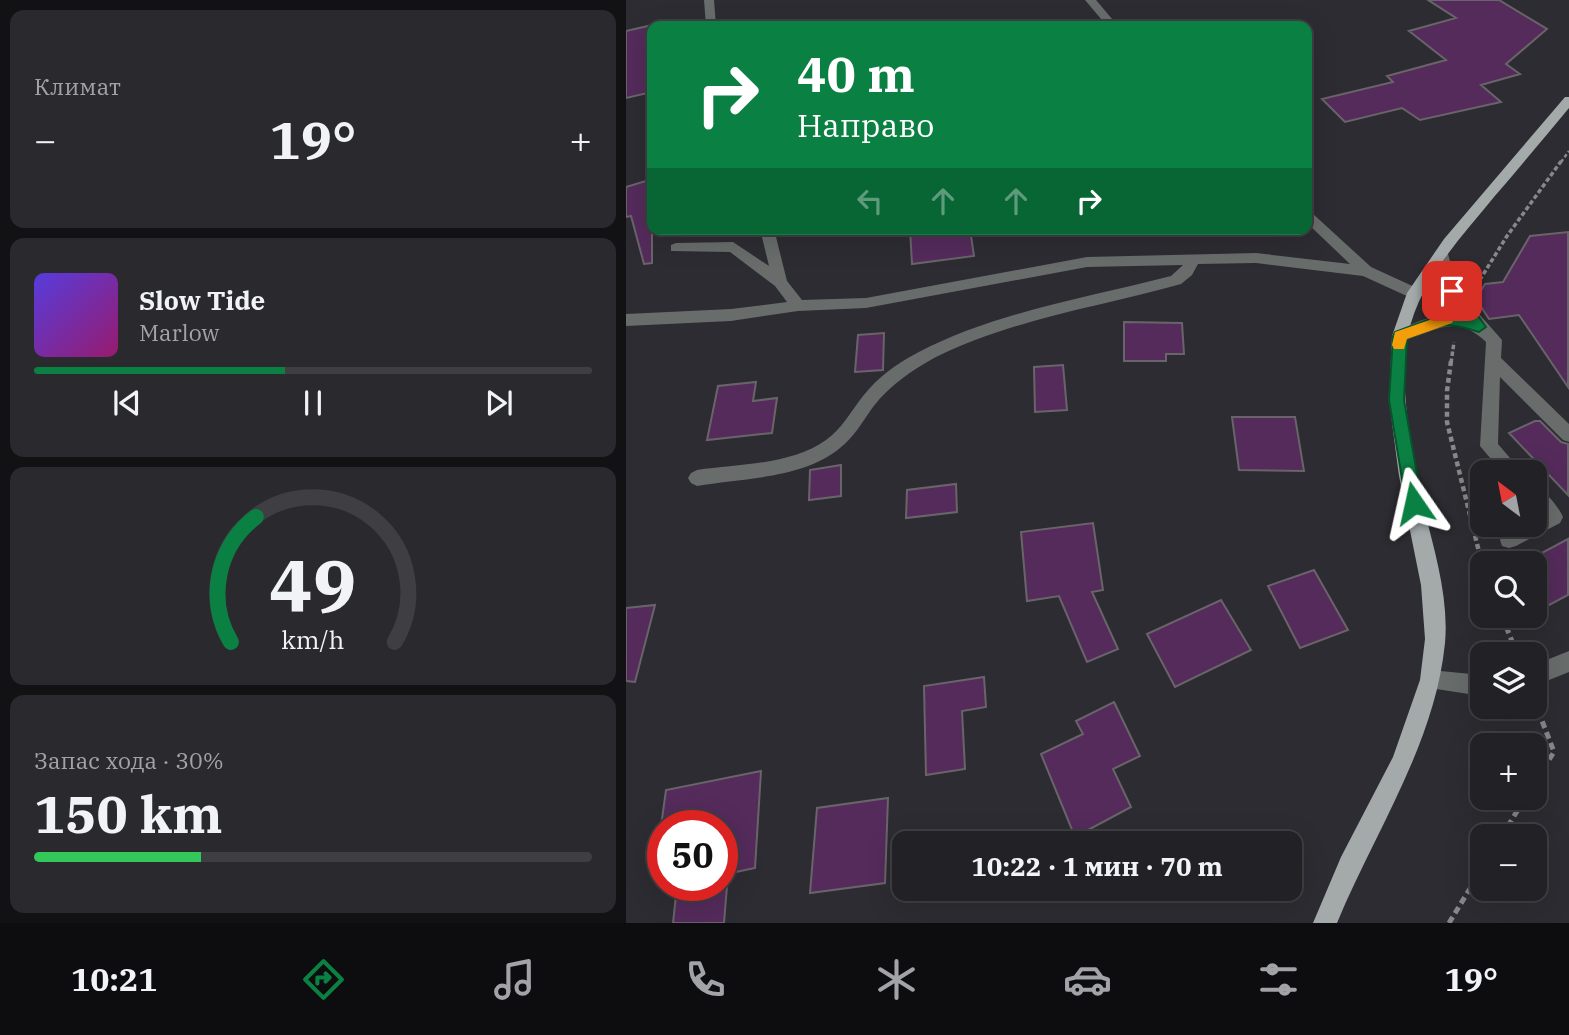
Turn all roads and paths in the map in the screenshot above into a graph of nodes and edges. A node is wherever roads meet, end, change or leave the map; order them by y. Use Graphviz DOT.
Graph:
graph roads {
  1 [pos="709,0"];
  2 [pos="1090,0"];
  3 [pos="711,21"];
  4 [pos="1109,21"];
  5 [pos="1569,100"];
  6 [pos="1312,221"];
  7 [pos="768,235"];
  8 [pos="676,248"];
  9 [pos="1441,254"];
  10 [pos="1194,259"];
  11 [pos="1366,271"];
  12 [pos="780,282"];
  13 [pos="1414,293"];
  14 [pos="798,306"];
  15 [pos="626,320"];
  16 [pos="1479,327"];
  17 [pos="1400,336"];
  18 [pos="1493,360"];
  19 [pos="1569,436"];
  20 [pos="1502,460"];
  21 [pos="697,478"];
  22 [pos="1547,509"];
  23 [pos="1547,521"];
  24 [pos="1515,537"];
  25 [pos="1509,540"];
  26 [pos="1569,661"];
  27 [pos="1547,670"];
  28 [pos="1430,680"];
  29 [pos="1470,685"];
  30 [pos="1547,733"];
  31 [pos="1547,763"];
  32 [pos="1470,889"];
  33 [pos="1325,923"];
  34 [pos="1449,923"];
  1 -- 3 [label="street"];
  2 -- 4 [label="street"];
  5 -- 9 [label="main road"];
  6 -- 11 [label="street"];
  7 -- 12 [label="street"];
  8 -- 12 [label="street"];
  9 -- 13 [label="main road"];
  9 -- 16 [label="street"];
  10 -- 11 [label="street"];
  10 -- 14 [label="street"];
  10 -- 21 [label="street"];
  11 -- 13 [label="street"];
  12 -- 14 [label="street"];
  13 -- 17 [label="main road"];
  14 -- 15 [label="street"];
  16 -- 17 [label="street"];
  16 -- 18 [label="street"];
  17 -- 28 [label="main road"];
  18 -- 19 [label="street"];
  18 -- 20 [label="street"];
  22 -- 23 [label="street"];
  24 -- 25 [label="street"];
  26 -- 27 [label="street"];
  28 -- 29 [label="street"];
  28 -- 33 [label="main road"];
  30 -- 31 [label="path"];
  32 -- 34 [label="path"];
}
